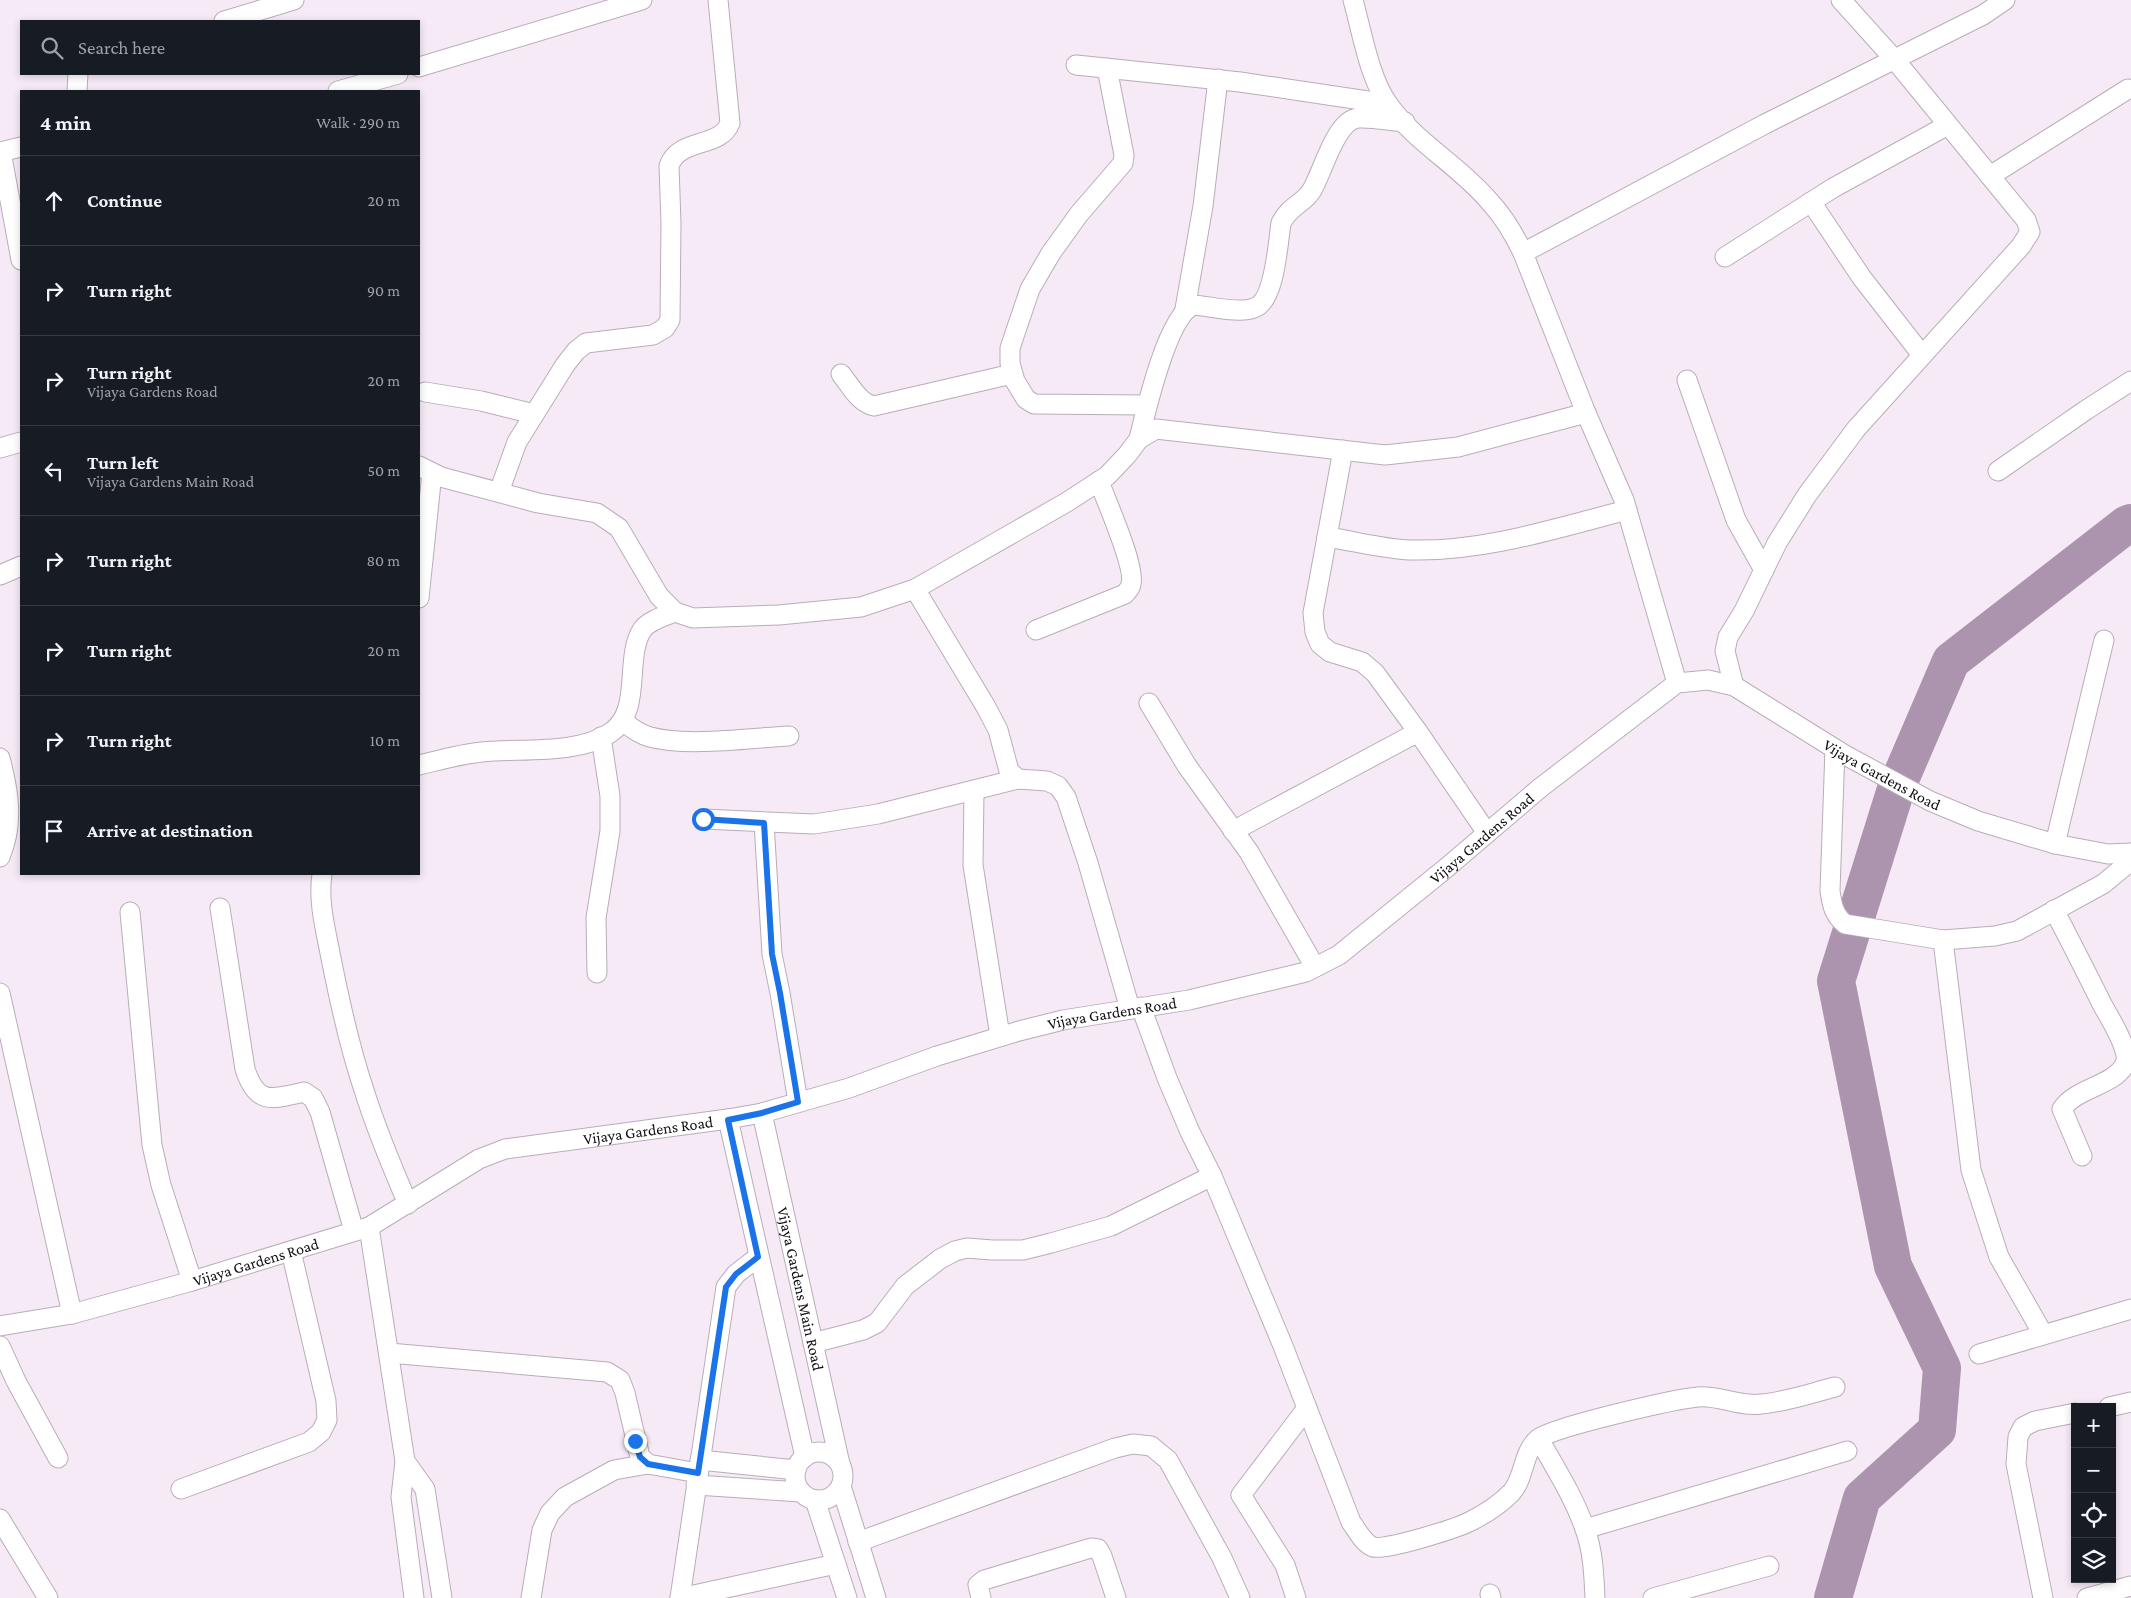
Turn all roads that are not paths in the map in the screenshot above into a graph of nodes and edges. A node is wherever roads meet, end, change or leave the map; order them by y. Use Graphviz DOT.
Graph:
graph roads {
  1 [pos="294,0"];
  2 [pos="642,0"];
  3 [pos="718,0"];
  4 [pos="1353,0"];
  5 [pos="1842,0"];
  6 [pos="2005,0"];
  7 [pos="227,20"];
  8 [pos="1895,60"];
  9 [pos="1076,65"];
  10 [pos="420,67"];
  11 [pos="1107,68"];
  12 [pos="78,75"];
  13 [pos="395,75"];
  14 [pos="1218,79"];
  15 [pos="2128,89"];
  16 [pos="77,90"];
  17 [pos="347,90"];
  18 [pos="1388,104"];
  19 [pos="1405,122"];
  20 [pos="1948,125"];
  21 [pos="20,147"];
  22 [pos="0,152"];
  23 [pos="1990,176"];
  24 [pos="1811,202"];
  25 [pos="1523,253"];
  26 [pos="20,255"];
  27 [pos="1725,257"];
  28 [pos="1185,309"];
  29 [pos="1922,355"];
  30 [pos="841,374"];
  31 [pos="1012,374"];
  32 [pos="1687,380"];
  33 [pos="2131,381"];
  34 [pos="424,392"];
  35 [pos="1147,405"];
  36 [pos="1586,413"];
  37 [pos="534,414"];
  38 [pos="1139,438"];
  39 [pos="20,442"];
  40 [pos="0,448"];
  41 [pos="1343,450"];
  42 [pos="426,470"];
  43 [pos="1998,470"];
  44 [pos="1099,481"];
  45 [pos="499,492"];
  46 [pos="1627,510"];
  47 [pos="1327,537"];
  48 [pos="20,566"];
  49 [pos="1764,570"];
  50 [pos="0,574"];
  51 [pos="420,580"];
  52 [pos="915,589"];
  53 [pos="675,612"];
  54 [pos="1036,630"];
  55 [pos="2104,640"];
  56 [pos="1677,683"];
  57 [pos="1734,686"];
  58 [pos="1149,703"];
  59 [pos="623,721"];
  60 [pos="1418,732"];
  61 [pos="789,736"];
  62 [pos="602,737"];
  63 [pos="1840,752"];
  64 [pos="0,758"];
  65 [pos="420,765"];
  66 [pos="1018,779"];
  67 [pos="974,790"];
  68 [pos="703,819"];
  69 [pos="764,823"];
  70 [pos="1233,831"];
  71 [pos="1487,833"];
  72 [pos="2055,844"];
  73 [pos="2131,853"];
  74 [pos="0,858"];
  75 [pos="2131,861"];
  76 [pos="322,875"];
  77 [pos="220,908"];
  78 [pos="2054,910"];
  79 [pos="130,912"];
  80 [pos="1943,940"];
  81 [pos="1315,967"];
  82 [pos="598,973"];
  83 [pos="0,993"];
  84 [pos="1135,1008"];
  85 [pos="1000,1036"];
  86 [pos="798,1102"];
  87 [pos="762,1113"];
  88 [pos="728,1120"];
  89 [pos="2082,1156"];
  90 [pos="1212,1176"];
  91 [pos="408,1204"];
  92 [pos="362,1229"];
  93 [pos="290,1251"];
  94 [pos="758,1257"];
  95 [pos="192,1281"];
  96 [pos="2131,1309"];
  97 [pos="72,1314"];
  98 [pos="0,1326"];
  99 [pos="2043,1334"];
  100 [pos="813,1343"];
  101 [pos="0,1346"];
  102 [pos="388,1353"];
  103 [pos="1979,1354"];
  104 [pos="1835,1387"];
  105 [pos="2131,1402"];
  106 [pos="2116,1405"];
  107 [pos="1307,1408"];
  108 [pos="2071,1414"];
  109 [pos="1539,1439"];
  110 [pos="1846,1450"];
  111 [pos="58,1458"];
  112 [pos="405,1461"];
  113 [pos="801,1463"];
  114 [pos="648,1464"];
  115 [pos="840,1464"];
  116 [pos="698,1473"];
  117 [pos="841,1486"];
  118 [pos="181,1488"];
  119 [pos="808,1496"];
  120 [pos="0,1519"];
  121 [pos="1586,1529"];
  122 [pos="858,1542"];
  123 [pos="836,1564"];
  124 [pos="1769,1566"];
  125 [pos="2131,1586"];
  126 [pos="1690,1593"];
  127 [pos="48,1598"];
  128 [pos="414,1598"];
  129 [pos="442,1598"];
  130 [pos="531,1598"];
  131 [pos="680,1598"];
  132 [pos="847,1598"];
  133 [pos="876,1598"];
  134 [pos="981,1598"];
  135 [pos="1116,1598"];
  136 [pos="1240,1598"];
  137 [pos="1296,1598"];
  138 [pos="1596,1598"];
  139 [pos="1653,1598"];
  140 [pos="2043,1598"];
  141 [pos="2087,1598"];
  1 -- 7 [label="street"];
  2 -- 10 [label="street"];
  3 -- 37 [label="street"];
  4 -- 18 [label="street"];
  5 -- 8 [label="street"];
  6 -- 8 [label="street"];
  8 -- 20 [label="street"];
  8 -- 25 [label="street"];
  9 -- 11 [label="street"];
  11 -- 14 [label="street"];
  11 -- 31 [label="street"];
  12 -- 16 [label="street"];
  13 -- 17 [label="street"];
  14 -- 18 [label="street"];
  14 -- 28 [label="street"];
  15 -- 23 [label="street"];
  18 -- 19 [label="street"];
  19 -- 25 [label="street"];
  19 -- 28 [label="street"];
  20 -- 23 [label="street"];
  20 -- 24 [label="street"];
  21 -- 22 [label="street"];
  22 -- 26 [label="street"];
  23 -- 29 [label="street"];
  24 -- 27 [label="street"];
  24 -- 29 [label="street"];
  25 -- 36 [label="street"];
  28 -- 35 [label="street"];
  29 -- 49 [label="street"];
  30 -- 31 [label="street"];
  31 -- 35 [label="street"];
  32 -- 49 [label="street"];
  33 -- 43 [label="street"];
  34 -- 37 [label="street"];
  35 -- 38 [label="street"];
  36 -- 41 [label="street"];
  36 -- 46 [label="street"];
  37 -- 45 [label="street"];
  38 -- 41 [label="street"];
  38 -- 44 [label="street"];
  39 -- 40 [label="street"];
  41 -- 47 [label="street"];
  42 -- 45 [label="street"];
  42 -- 51 [label="street"];
  44 -- 52 [label="street"];
  44 -- 54 [label="street"];
  45 -- 53 [label="street"];
  46 -- 47 [label="street"];
  46 -- 56 [label="street"];
  47 -- 60 [label="street"];
  48 -- 50 [label="street"];
  49 -- 57 [label="street"];
  52 -- 53 [label="street"];
  52 -- 66 [label="street"];
  53 -- 59 [label="street"];
  55 -- 72 [label="street"];
  56 -- 57 [label="street, Vijaya Gardens Road"];
  56 -- 71 [label="street, Vijaya Gardens Road"];
  57 -- 63 [label="street, Vijaya Gardens Road"];
  58 -- 70 [label="street"];
  59 -- 61 [label="street"];
  59 -- 62 [label="street"];
  60 -- 70 [label="street"];
  60 -- 71 [label="street"];
  62 -- 65 [label="street"];
  62 -- 82 [label="street"];
  63 -- 72 [label="street, Vijaya Gardens Road"];
  63 -- 80 [label="street"];
  64 -- 74 [label="street"];
  66 -- 67 [label="street"];
  66 -- 84 [label="street"];
  67 -- 69 [label="street"];
  67 -- 85 [label="street"];
  68 -- 69 [label="street"];
  69 -- 86 [label="street"];
  70 -- 81 [label="street"];
  71 -- 81 [label="street, Vijaya Gardens Road"];
  72 -- 73 [label="street, Vijaya Gardens Road"];
  75 -- 78 [label="street"];
  76 -- 91 [label="street"];
  77 -- 92 [label="street"];
  78 -- 80 [label="street"];
  78 -- 89 [label="street"];
  79 -- 95 [label="street"];
  80 -- 99 [label="street"];
  81 -- 84 [label="street, Vijaya Gardens Road"];
  83 -- 97 [label="street"];
  84 -- 85 [label="street, Vijaya Gardens Road"];
  84 -- 90 [label="street"];
  85 -- 86 [label="street, Vijaya Gardens Road"];
  86 -- 87 [label="street, Vijaya Gardens Road"];
  87 -- 88 [label="street, Vijaya Gardens Road"];
  87 -- 100 [label="street, Vijaya Gardens Main Road"];
  88 -- 91 [label="street, Vijaya Gardens Road"];
  88 -- 94 [label="street, Vijaya Gardens Main Road"];
  90 -- 100 [label="street"];
  90 -- 107 [label="street"];
  91 -- 92 [label="street, Vijaya Gardens Road"];
  92 -- 93 [label="street, Vijaya Gardens Road"];
  92 -- 102 [label="street"];
  93 -- 95 [label="street, Vijaya Gardens Road"];
  93 -- 118 [label="street"];
  94 -- 113 [label="street, Vijaya Gardens Main Road"];
  94 -- 116 [label="street"];
  95 -- 97 [label="street, Vijaya Gardens Road"];
  96 -- 99 [label="street"];
  97 -- 98 [label="street, Vijaya Gardens Road"];
  99 -- 103 [label="street"];
  100 -- 115 [label="street, Vijaya Gardens Main Road"];
  101 -- 111 [label="street"];
  102 -- 112 [label="street"];
  102 -- 114 [label="street"];
  104 -- 109 [label="street"];
  105 -- 106 [label="street"];
  107 -- 109 [label="street"];
  107 -- 137 [label="street"];
  108 -- 140 [label="street"];
  109 -- 121 [label="street"];
  110 -- 121 [label="street"];
  112 -- 128 [label="street"];
  112 -- 129 [label="street"];
  113 -- 115 [label="street"];
  113 -- 116 [label="street"];
  113 -- 119 [label="street"];
  114 -- 116 [label="street"];
  114 -- 130 [label="street"];
  115 -- 117 [label="street"];
  116 -- 119 [label="street"];
  116 -- 131 [label="street"];
  117 -- 119 [label="street"];
  117 -- 122 [label="street"];
  119 -- 123 [label="street"];
  120 -- 127 [label="street"];
  121 -- 138 [label="street"];
  122 -- 133 [label="street"];
  122 -- 136 [label="street"];
  123 -- 131 [label="street"];
  123 -- 132 [label="street"];
  124 -- 126 [label="street"];
  125 -- 141 [label="street"];
  126 -- 139 [label="street"];
  134 -- 135 [label="street"];
}
